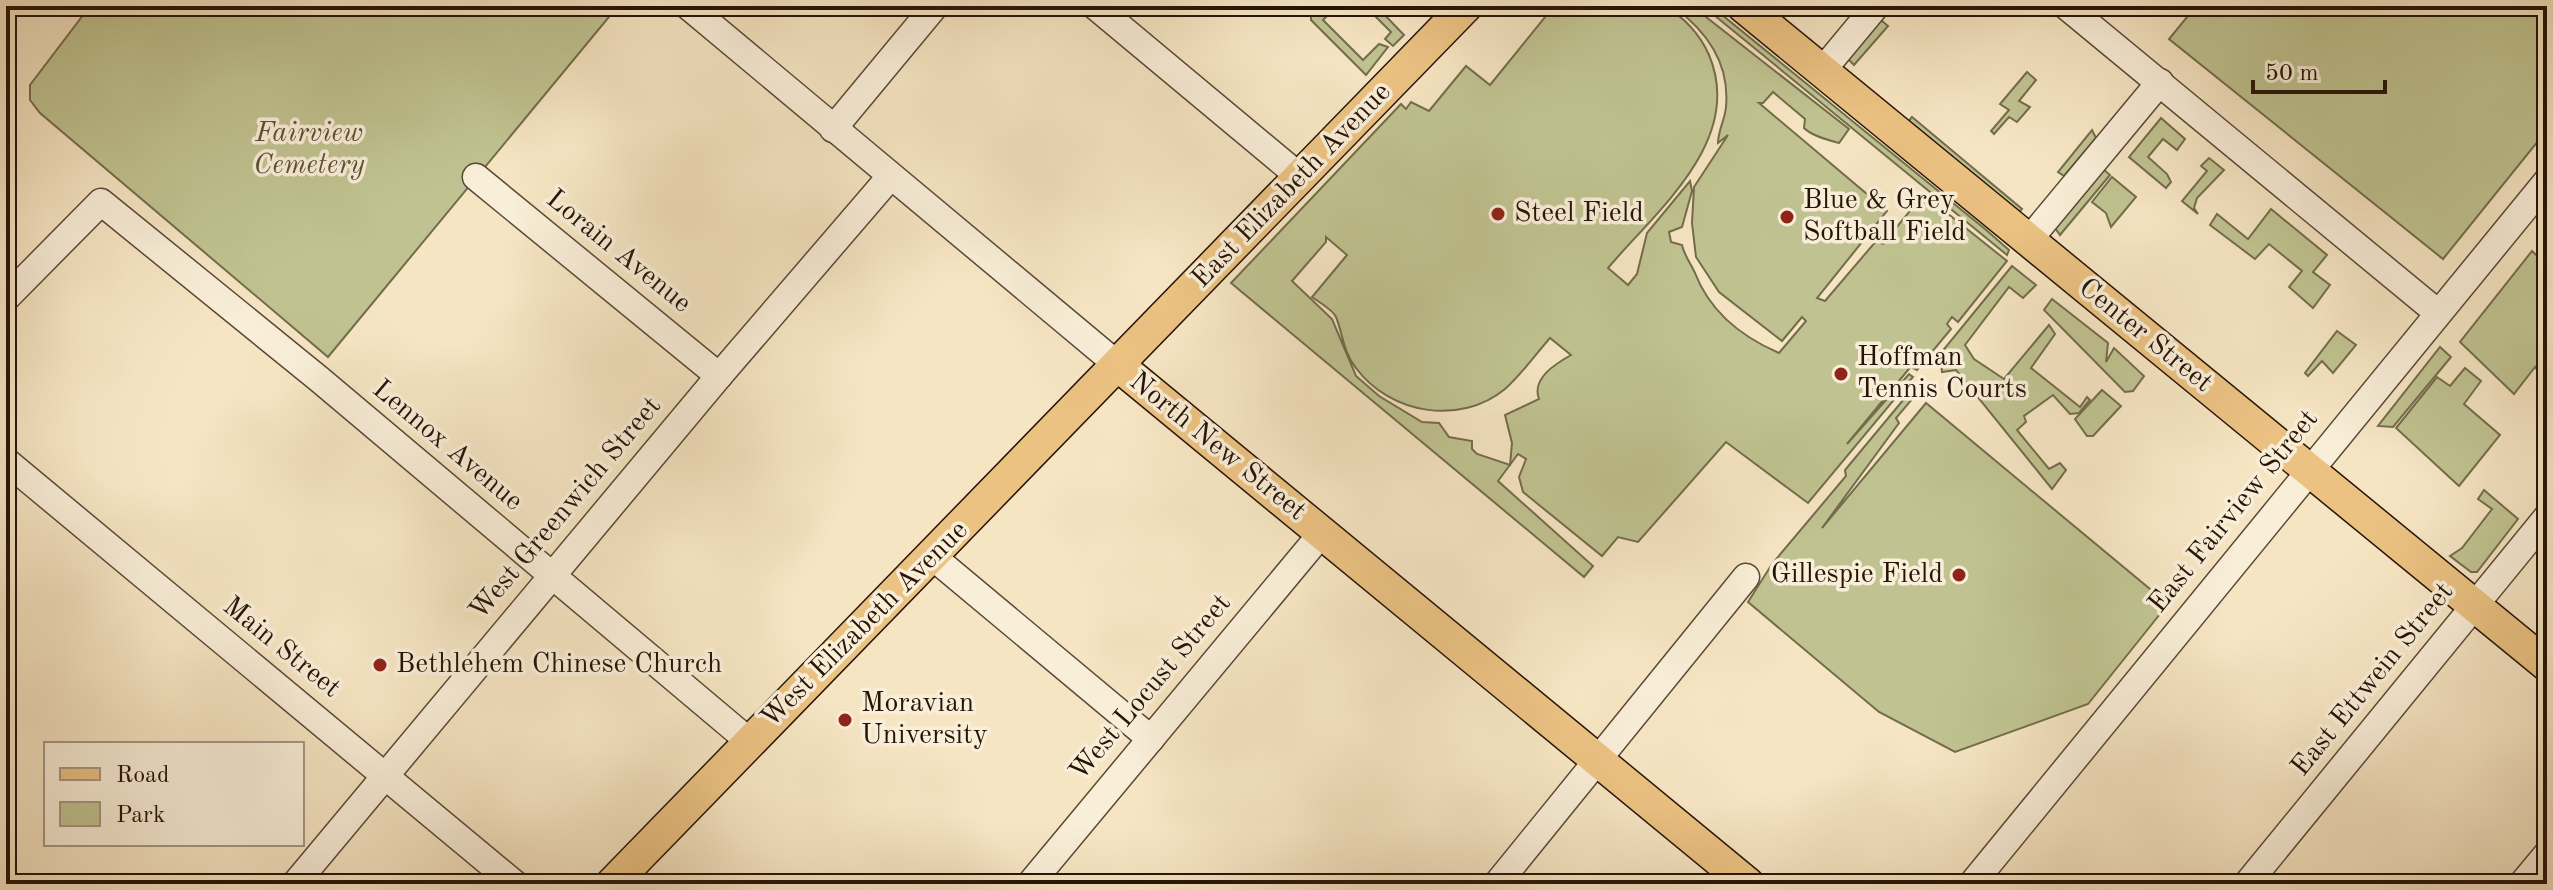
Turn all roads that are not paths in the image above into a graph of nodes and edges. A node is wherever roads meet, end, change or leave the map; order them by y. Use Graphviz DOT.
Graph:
graph roads {
  1 [pos="688,6"];
  2 [pos="935,6"];
  3 [pos="1095,6"];
  4 [pos="1466,6"];
  5 [pos="1743,6"];
  6 [pos="1876,6"];
  7 [pos="2066,6"];
  8 [pos="1822,71"];
  9 [pos="2160,82"];
  10 [pos="833,129"];
  11 [pos="476,177"];
  12 [pos="890,177"];
  13 [pos="1300,177"];
  14 [pos="2547,181"];
  15 [pos="2028,241"];
  16 [pos="6,298"];
  17 [pos="2438,313"];
  18 [pos="1119,366"];
  19 [pos="719,376"];
  20 [pos="6,461"];
  21 [pos="2311,470"];
  22 [pos="2547,517"];
  23 [pos="1322,533"];
  24 [pos="933,557"];
  25 [pos="552,576"];
  26 [pos="1746,577"];
  27 [pos="2475,607"];
  28 [pos="2547,665"];
  29 [pos="1151,739"];
  30 [pos="750,742"];
  31 [pos="1601,760"];
  32 [pos="386,775"];
  33 [pos="2547,854"];
  34 [pos="295,884"];
  35 [pos="515,884"];
  36 [pos="612,884"];
  37 [pos="1030,884"];
  38 [pos="1497,884"];
  39 [pos="1748,884"];
  40 [pos="1972,884"];
  41 [pos="2247,884"];
  42 [pos="2522,884"];
  1 -- 10 [label="street, North New Street"];
  2 -- 10 [label="street"];
  3 -- 13 [label="street"];
  4 -- 13 [label="main road, East Elizabeth Avenue"];
  5 -- 8 [label="main road, Center Street"];
  6 -- 8 [label="street"];
  7 -- 9 [label="street"];
  8 -- 15 [label="main road, Center Street"];
  9 -- 15 [label="street"];
  9 -- 17 [label="street"];
  10 -- 12 [label="street, North New Street"];
  11 -- 19 [label="street, Lorain Avenue"];
  12 -- 18 [label="street, North New Street"];
  12 -- 19 [label="street, West Greenwich Street"];
  13 -- 18 [label="main road, East Elizabeth Avenue"];
  14 -- 17 [label="street, East Fairview Street"];
  15 -- 21 [label="main road, Center Street"];
  16 -- 25 [label="street, Lennox Avenue"];
  17 -- 21 [label="street, East Fairview Street"];
  18 -- 23 [label="main road, North New Street"];
  18 -- 24 [label="main road, West Elizabeth Avenue"];
  19 -- 25 [label="street, West Greenwich Street"];
  20 -- 32 [label="street, Main Street"];
  21 -- 27 [label="main road, Center Street"];
  21 -- 40 [label="street, East Fairview Street"];
  22 -- 27 [label="street, East Ettwein Street"];
  23 -- 29 [label="street, West Locust Street"];
  23 -- 31 [label="main road, North New Street"];
  24 -- 29 [label="street"];
  24 -- 30 [label="main road, West Elizabeth Avenue"];
  25 -- 30 [label="street, Lennox Avenue"];
  25 -- 32 [label="street, West Greenwich Street"];
  26 -- 31 [label="street"];
  27 -- 28 [label="main road, Center Street"];
  27 -- 41 [label="street, East Ettwein Street"];
  29 -- 37 [label="street, West Locust Street"];
  30 -- 36 [label="main road, West Elizabeth Avenue"];
  31 -- 38 [label="street"];
  31 -- 39 [label="main road, North New Street"];
  32 -- 34 [label="street, West Greenwich Street"];
  32 -- 35 [label="street, Main Street"];
  33 -- 42 [label="street"];
}
